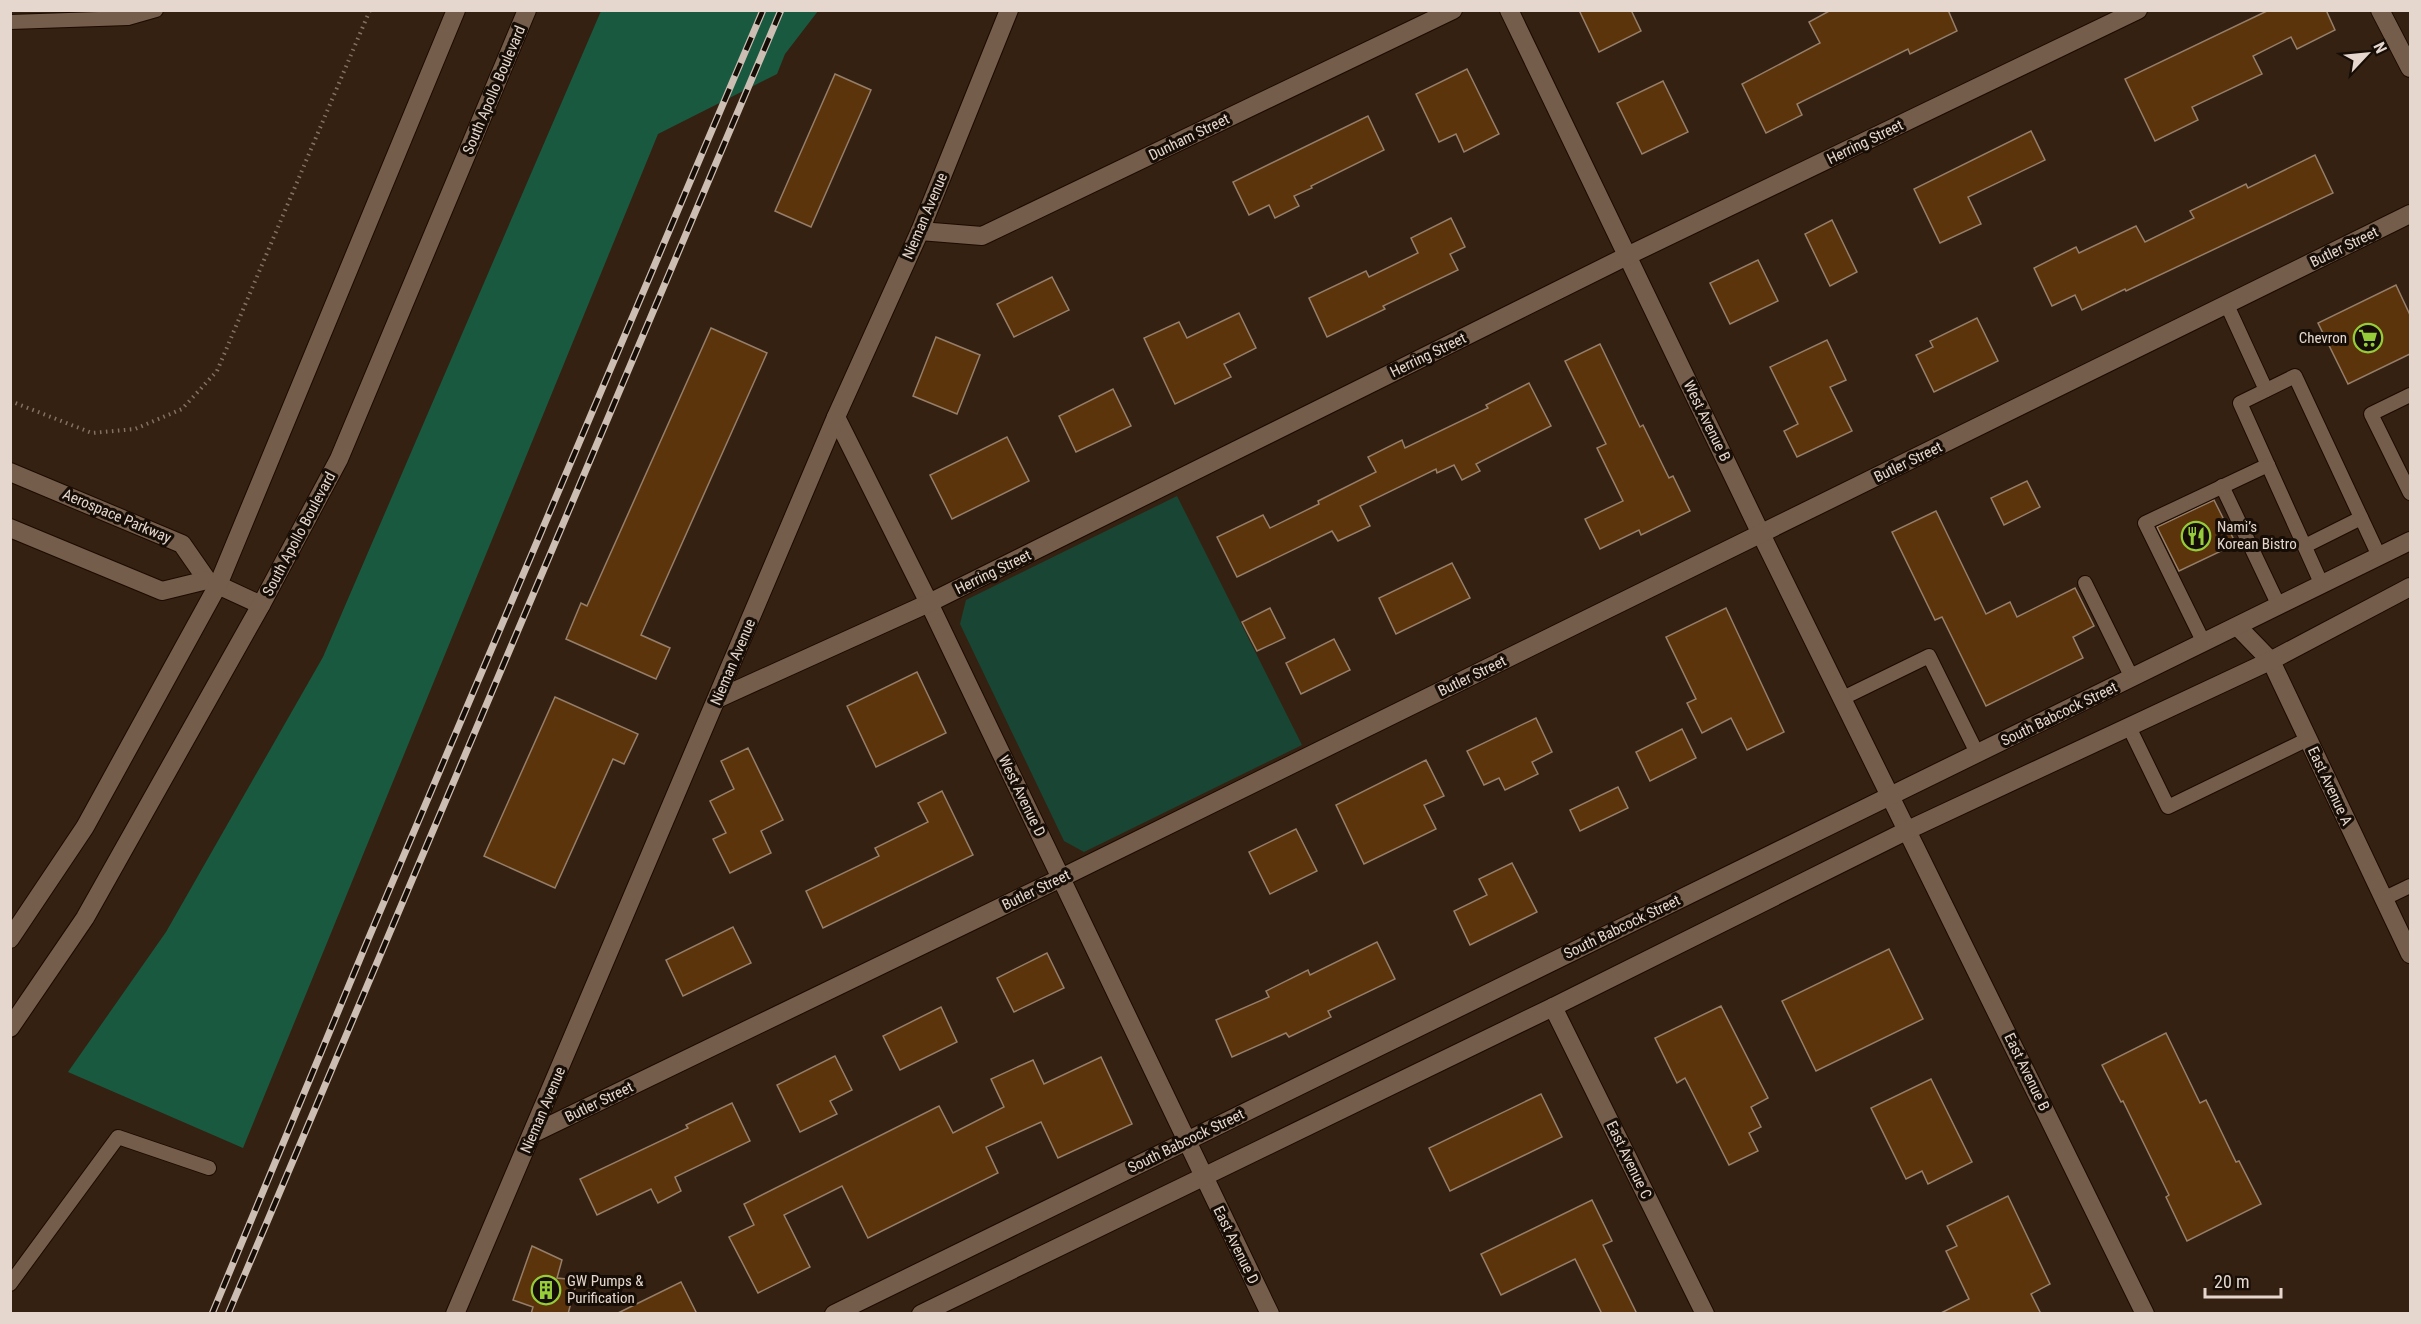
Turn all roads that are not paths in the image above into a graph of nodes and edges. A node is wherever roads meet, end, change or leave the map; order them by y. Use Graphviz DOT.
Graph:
graph roads {
  1 [pos="156,10"];
  2 [pos="456,10"];
  3 [pos="527,10"];
  4 [pos="1009,10"];
  5 [pos="1453,10"];
  6 [pos="1509,10"];
  7 [pos="2138,10"];
  8 [pos="2380,10"];
  9 [pos="10,22"];
  10 [pos="2410,68"];
  11 [pos="2410,214"];
  12 [pos="920,231"];
  13 [pos="1627,256"];
  14 [pos="2227,305"];
  15 [pos="2266,390"];
  16 [pos="2410,395"];
  17 [pos="836,417"];
  18 [pos="2268,465"];
  19 [pos="10,472"];
  20 [pos="2409,485"];
  21 [pos="2222,486"];
  22 [pos="2361,518"];
  23 [pos="10,528"];
  24 [pos="1761,534"];
  25 [pos="2410,541"];
  26 [pos="2305,546"];
  27 [pos="2379,556"];
  28 [pos="213,582"];
  29 [pos="2085,583"];
  30 [pos="2322,585"];
  31 [pos="2410,587"];
  32 [pos="929,603"];
  33 [pos="261,605"];
  34 [pos="2278,606"];
  35 [pos="2238,627"];
  36 [pos="2204,643"];
  37 [pos="2271,661"];
  38 [pos="2132,678"];
  39 [pos="1843,698"];
  40 [pos="717,699"];
  41 [pos="2129,727"];
  42 [pos="2308,739"];
  43 [pos="1977,753"];
  44 [pos="1891,795"];
  45 [pos="1908,830"];
  46 [pos="1061,878"];
  47 [pos="2410,886"];
  48 [pos="2384,899"];
  49 [pos="10,939"];
  50 [pos="2410,954"];
  51 [pos="1553,1007"];
  52 [pos="10,1028"];
  53 [pos="532,1134"];
  54 [pos="1186,1141"];
  55 [pos="209,1168"];
  56 [pos="1203,1177"];
  57 [pos="10,1284"];
  58 [pos="455,1314"];
  59 [pos="834,1314"];
  60 [pos="921,1314"];
  61 [pos="1270,1314"];
  62 [pos="1705,1314"];
  63 [pos="2145,1314"];
  1 -- 9 [label="lane"];
  2 -- 28 [label="street"];
  3 -- 33 [label="street, South Apollo Boulevard"];
  4 -- 12 [label="street, Nieman Avenue"];
  5 -- 12 [label="street, Dunham Street"];
  6 -- 13 [label="street, West Avenue B"];
  7 -- 13 [label="street, Herring Street"];
  8 -- 10 [label="street"];
  11 -- 14 [label="street, Butler Street"];
  12 -- 17 [label="street, Nieman Avenue"];
  13 -- 24 [label="street, West Avenue B"];
  13 -- 32 [label="street, Herring Street"];
  14 -- 15 [label="lane"];
  14 -- 24 [label="street, Butler Street"];
  15 -- 18 [label="lane"];
  15 -- 22 [label="lane"];
  16 -- 20 [label="lane"];
  17 -- 32 [label="street, West Avenue D"];
  17 -- 40 [label="street, Nieman Avenue"];
  18 -- 21 [label="lane"];
  18 -- 26 [label="lane"];
  19 -- 28 [label="street, Aerospace Parkway"];
  21 -- 34 [label="lane"];
  21 -- 36 [label="lane"];
  22 -- 26 [label="lane"];
  22 -- 27 [label="lane"];
  23 -- 28 [label="street"];
  24 -- 39 [label="street, West Avenue B"];
  24 -- 46 [label="street, Butler Street"];
  25 -- 27 [label="street, South Babcock Street"];
  26 -- 30 [label="lane"];
  27 -- 30 [label="street, South Babcock Street"];
  28 -- 33 [label="street"];
  28 -- 49 [label="street"];
  29 -- 38 [label="lane"];
  30 -- 34 [label="street, South Babcock Street"];
  31 -- 37 [label="street"];
  32 -- 40 [label="street, Herring Street"];
  32 -- 46 [label="street, West Avenue D"];
  33 -- 52 [label="street, South Apollo Boulevard"];
  34 -- 35 [label="street, South Babcock Street"];
  35 -- 36 [label="street, South Babcock Street"];
  35 -- 37 [label="street, East Avenue A"];
  36 -- 38 [label="street, South Babcock Street"];
  37 -- 41 [label="street"];
  37 -- 42 [label="street, East Avenue A"];
  38 -- 43 [label="street, South Babcock Street"];
  39 -- 43 [label="lane"];
  39 -- 44 [label="street, West Avenue B"];
  40 -- 53 [label="street, Nieman Avenue"];
  41 -- 42 [label="lane"];
  41 -- 45 [label="street"];
  42 -- 48 [label="street, East Avenue A"];
  43 -- 44 [label="street, South Babcock Street"];
  44 -- 45 [label="street, West Avenue B"];
  44 -- 54 [label="street, South Babcock Street"];
  45 -- 51 [label="street"];
  45 -- 63 [label="street, East Avenue B"];
  46 -- 53 [label="street, Butler Street"];
  46 -- 54 [label="street, West Avenue D"];
  47 -- 48 [label="lane"];
  48 -- 50 [label="street, East Avenue A"];
  51 -- 56 [label="street"];
  51 -- 62 [label="street, East Avenue C"];
  53 -- 58 [label="street, Nieman Avenue"];
  54 -- 56 [label="street, West Avenue D"];
  54 -- 59 [label="street, South Babcock Street"];
  55 -- 57 [label="lane"];
  56 -- 60 [label="street"];
  56 -- 61 [label="street, East Avenue D"];
}
